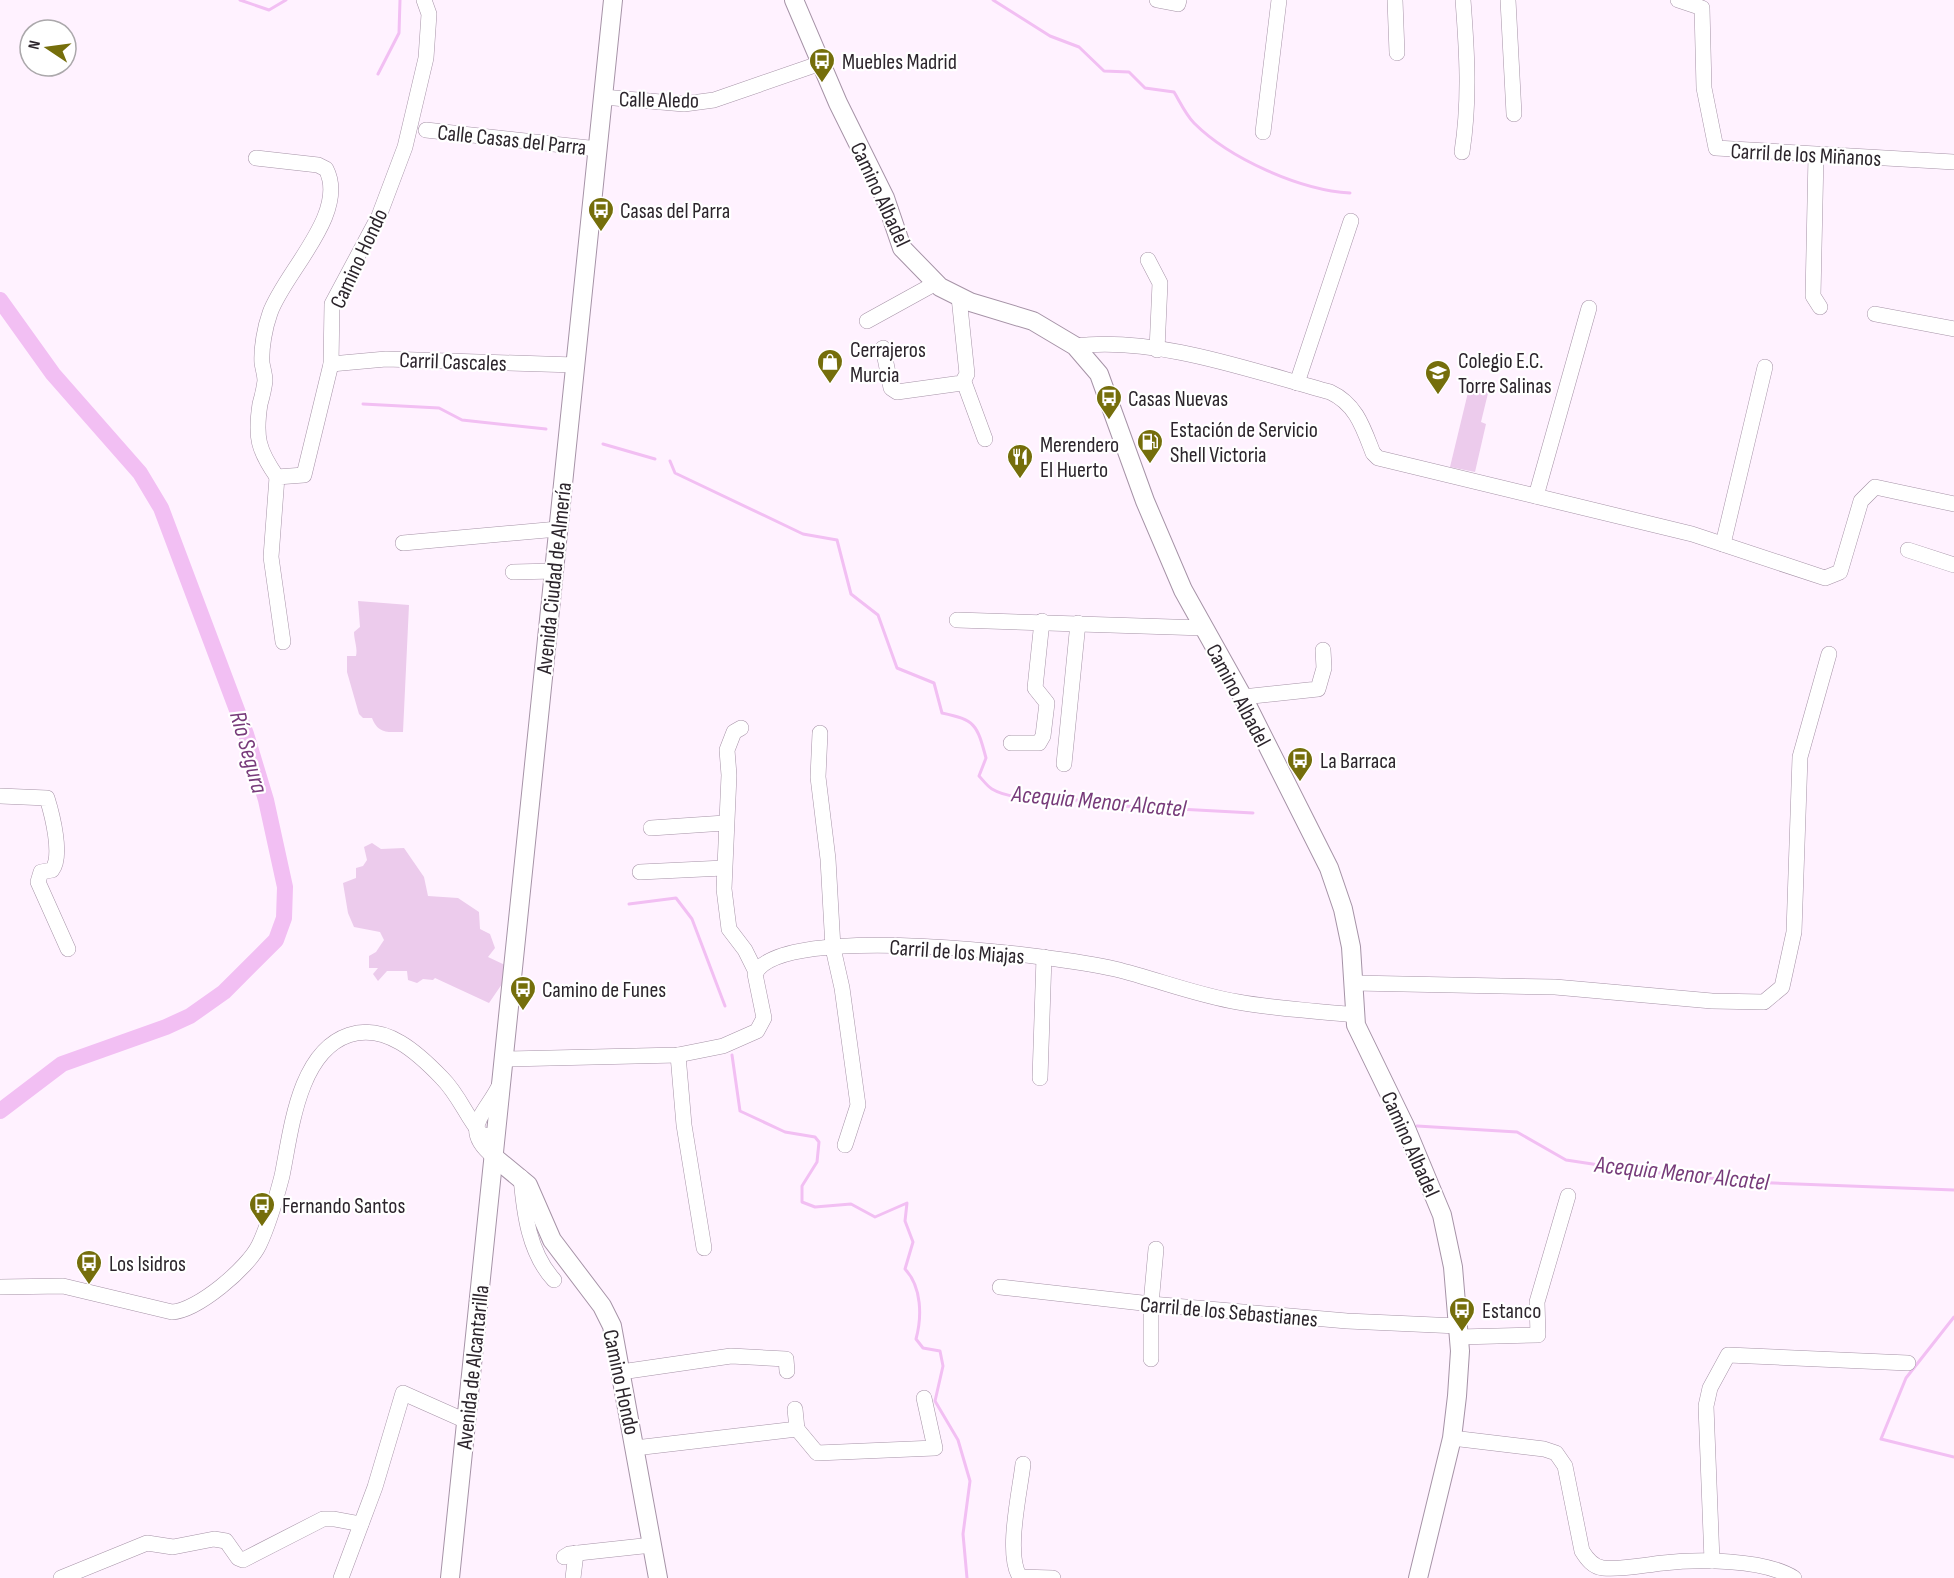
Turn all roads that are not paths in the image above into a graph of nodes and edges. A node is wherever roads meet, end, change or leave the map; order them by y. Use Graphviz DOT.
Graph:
graph roads {
  1 [pos="424,0"];
  2 [pos="613,0"];
  3 [pos="794,0"];
  4 [pos="1157,0"];
  5 [pos="1179,0"];
  6 [pos="1279,0"];
  7 [pos="1395,0"];
  8 [pos="1463,0"];
  9 [pos="1508,0"];
  10 [pos="1678,0"];
  11 [pos="1397,53"];
  12 [pos="821,63"];
  13 [pos="603,97"];
  14 [pos="1514,114"];
  15 [pos="426,130"];
  16 [pos="1263,132"];
  17 [pos="598,149"];
  18 [pos="1462,152"];
  19 [pos="1816,155"];
  20 [pos="256,158"];
  21 [pos="1954,162"];
  22 [pos="1351,220"];
  23 [pos="1148,261"];
  24 [pos="936,283"];
  25 [pos="959,297"];
  26 [pos="1821,307"];
  27 [pos="1589,308"];
  28 [pos="1875,314"];
  29 [pos="867,321"];
  30 [pos="1954,329"];
  31 [pos="1075,346"];
  32 [pos="883,348"];
  33 [pos="1157,350"];
  34 [pos="331,364"];
  35 [pos="575,365"];
  36 [pos="1765,367"];
  37 [pos="964,382"];
  38 [pos="1297,383"];
  39 [pos="985,439"];
  40 [pos="277,477"];
  41 [pos="1536,496"];
  42 [pos="1954,504"];
  43 [pos="558,529"];
  44 [pos="403,543"];
  45 [pos="1723,544"];
  46 [pos="1908,550"];
  47 [pos="1954,565"];
  48 [pos="554,571"];
  49 [pos="513,572"];
  50 [pos="957,620"];
  51 [pos="1042,621"];
  52 [pos="1078,623"];
  53 [pos="1204,628"];
  54 [pos="283,642"];
  55 [pos="1323,650"];
  56 [pos="1829,654"];
  57 [pos="1243,697"];
  58 [pos="741,728"];
  59 [pos="820,733"];
  60 [pos="1011,743"];
  61 [pos="1064,764"];
  62 [pos="0,796"];
  63 [pos="725,823"];
  64 [pos="651,828"];
  65 [pos="724,868"];
  66 [pos="640,872"];
  67 [pos="833,948"];
  68 [pos="68,949"];
  69 [pos="1044,957"];
  70 [pos="756,972"];
  71 [pos="1354,983"];
  72 [pos="1355,1015"];
  73 [pos="678,1055"];
  74 [pos="504,1059"];
  75 [pos="502,1078"];
  76 [pos="1040,1078"];
  77 [pos="491,1101"];
  78 [pos="464,1104"];
  79 [pos="476,1127"];
  80 [pos="496,1134"];
  81 [pos="845,1145"];
  82 [pos="494,1157"];
  83 [pos="519,1176"];
  84 [pos="490,1189"];
  85 [pos="1568,1196"];
  86 [pos="552,1240"];
  87 [pos="531,1242"];
  88 [pos="704,1248"];
  89 [pos="1156,1249"];
  90 [pos="554,1280"];
  91 [pos="0,1287"];
  92 [pos="1000,1287"];
  93 [pos="1151,1304"];
  94 [pos="1458,1332"];
  95 [pos="1151,1359"];
  96 [pos="1908,1363"];
  97 [pos="787,1371"];
  98 [pos="621,1372"];
  99 [pos="924,1398"];
  100 [pos="795,1409"];
  101 [pos="466,1421"];
  102 [pos="797,1430"];
  103 [pos="1452,1438"];
  104 [pos="635,1448"];
  105 [pos="1023,1464"];
  106 [pos="361,1524"];
  107 [pos="652,1545"];
  108 [pos="1712,1561"];
  109 [pos="61,1578"];
  110 [pos="340,1578"];
  111 [pos="450,1578"];
  112 [pos="573,1578"];
  113 [pos="658,1578"];
  114 [pos="1053,1578"];
  115 [pos="1418,1578"];
  116 [pos="1794,1578"];
  1 -- 34 [label="street, Camino Hondo"];
  2 -- 13 [label="main road, Avenida Ciudad de Almería"];
  3 -- 12 [label="main road, Camino Albadel"];
  4 -- 5 [label="street"];
  6 -- 16 [label="street"];
  7 -- 11 [label="street"];
  8 -- 18 [label="street"];
  9 -- 14 [label="street"];
  10 -- 19 [label="street, Carril de los Miñanos"];
  12 -- 13 [label="street, Calle Aledo"];
  12 -- 24 [label="main road, Camino Albadel"];
  13 -- 17 [label="main road, Avenida Ciudad de Almería"];
  15 -- 17 [label="street, Calle Casas del Parra"];
  17 -- 35 [label="main road, Avenida Ciudad de Almería"];
  19 -- 21 [label="street, Carril de los Miñanos"];
  19 -- 26 [label="street"];
  20 -- 40 [label="street"];
  22 -- 38 [label="street"];
  23 -- 33 [label="street"];
  24 -- 25 [label="main road, Camino Albadel"];
  24 -- 29 [label="street"];
  25 -- 31 [label="main road, Camino Albadel"];
  25 -- 37 [label="street"];
  27 -- 41 [label="street"];
  28 -- 30 [label="street"];
  31 -- 33 [label="street"];
  31 -- 53 [label="main road, Camino Albadel"];
  32 -- 37 [label="street"];
  33 -- 38 [label="street"];
  34 -- 35 [label="street, Carril Cascales"];
  34 -- 40 [label="street, Camino Hondo"];
  35 -- 43 [label="main road, Avenida Ciudad de Almería"];
  36 -- 45 [label="street"];
  37 -- 39 [label="street"];
  38 -- 41 [label="street"];
  40 -- 54 [label="street"];
  41 -- 45 [label="street"];
  42 -- 45 [label="street"];
  43 -- 44 [label="street"];
  43 -- 48 [label="main road, Avenida Ciudad de Almería"];
  46 -- 47 [label="street"];
  48 -- 49 [label="street"];
  48 -- 74 [label="main road, Avenida Ciudad de Almería"];
  50 -- 51 [label="street"];
  51 -- 52 [label="street"];
  51 -- 60 [label="street"];
  52 -- 53 [label="street"];
  52 -- 61 [label="street"];
  53 -- 57 [label="main road, Camino Albadel"];
  55 -- 57 [label="street"];
  56 -- 71 [label="street"];
  57 -- 71 [label="main road, Camino Albadel"];
  58 -- 63 [label="street"];
  59 -- 67 [label="street"];
  62 -- 68 [label="street"];
  63 -- 64 [label="street"];
  63 -- 65 [label="street"];
  65 -- 66 [label="street"];
  65 -- 70 [label="street"];
  67 -- 69 [label="street, Carril de los Miajas"];
  67 -- 70 [label="street, Carril de los Miajas"];
  67 -- 81 [label="street"];
  69 -- 72 [label="street, Carril de los Miajas"];
  69 -- 76 [label="street"];
  70 -- 73 [label="street"];
  71 -- 72 [label="main road, Camino Albadel"];
  72 -- 94 [label="main road, Camino Albadel"];
  73 -- 74 [label="street"];
  73 -- 88 [label="street"];
  74 -- 75 [label="main road, Avenida Ciudad de Almería"];
  75 -- 77 [label="street"];
  75 -- 80 [label="main road, Avenida Ciudad de Almería"];
  77 -- 78 [label="street"];
  77 -- 79 [label="street"];
  78 -- 79 [label="street"];
  78 -- 91 [label="street"];
  79 -- 80 [label="street"];
  79 -- 82 [label="street"];
  80 -- 82 [label="main road, Avenida Ciudad de Almería"];
  82 -- 83 [label="main road, Camino Hondo"];
  82 -- 84 [label="main road, Avenida de Alcantarilla"];
  83 -- 84 [label="main road"];
  83 -- 86 [label="main road, Camino Hondo"];
  83 -- 87 [label="street"];
  84 -- 101 [label="main road, Avenida de Alcantarilla"];
  85 -- 94 [label="street, Carril de los Sebastianes"];
  86 -- 87 [label="street"];
  86 -- 98 [label="main road, Camino Hondo"];
  87 -- 90 [label="street"];
  89 -- 93 [label="street"];
  92 -- 93 [label="street, Carril de los Sebastianes"];
  93 -- 94 [label="street, Carril de los Sebastianes"];
  93 -- 95 [label="street"];
  94 -- 103 [label="main road, Camino Albadel"];
  96 -- 108 [label="street"];
  97 -- 98 [label="street"];
  98 -- 104 [label="main road, Camino Hondo"];
  99 -- 102 [label="street"];
  100 -- 102 [label="street"];
  101 -- 106 [label="street"];
  101 -- 111 [label="main road, Avenida de Alcantarilla"];
  102 -- 104 [label="street"];
  103 -- 108 [label="street"];
  103 -- 115 [label="main road, Camino Albadel"];
  104 -- 107 [label="main road, Camino Hondo"];
  105 -- 114 [label="street"];
  106 -- 109 [label="street"];
  106 -- 110 [label="street"];
  107 -- 112 [label="street"];
  107 -- 113 [label="main road, Camino Hondo"];
  108 -- 116 [label="street"];
}
